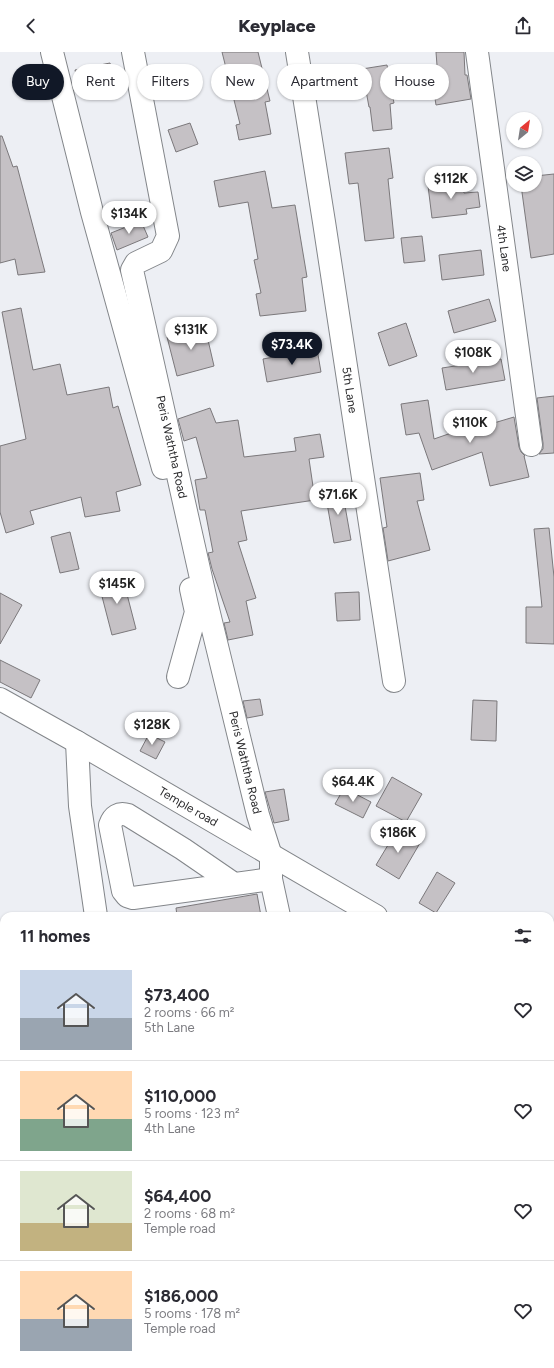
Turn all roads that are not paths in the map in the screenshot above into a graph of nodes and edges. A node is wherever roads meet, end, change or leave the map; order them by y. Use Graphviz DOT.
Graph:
graph roads {
  1 [pos="52,52"];
  2 [pos="133,52"];
  3 [pos="297,52"];
  4 [pos="476,52"];
  5 [pos="531,445"];
  6 [pos="178,677"];
  7 [pos="394,681"];
  8 [pos="0,699"];
  9 [pos="77,742"];
  10 [pos="272,856"];
  11 [pos="272,879"];
  12 [pos="234,884"];
  13 [pos="95,912"];
  14 [pos="278,912"];
  15 [pos="369,912"];
  1 -- 6 [label="street"];
  2 -- 10 [label="street, Peris Waththa Road"];
  3 -- 7 [label="street, 5th Lane"];
  4 -- 5 [label="street, 4th Lane"];
  8 -- 9 [label="street, Temple road"];
  9 -- 10 [label="street, Temple road"];
  9 -- 13 [label="street"];
  10 -- 11 [label="street, Peris Waththa Road"];
  10 -- 15 [label="street, Temple road"];
  11 -- 12 [label="street"];
  11 -- 14 [label="street, Peris Waththa Road"];
  12 -- 12 [label="street"];
}
